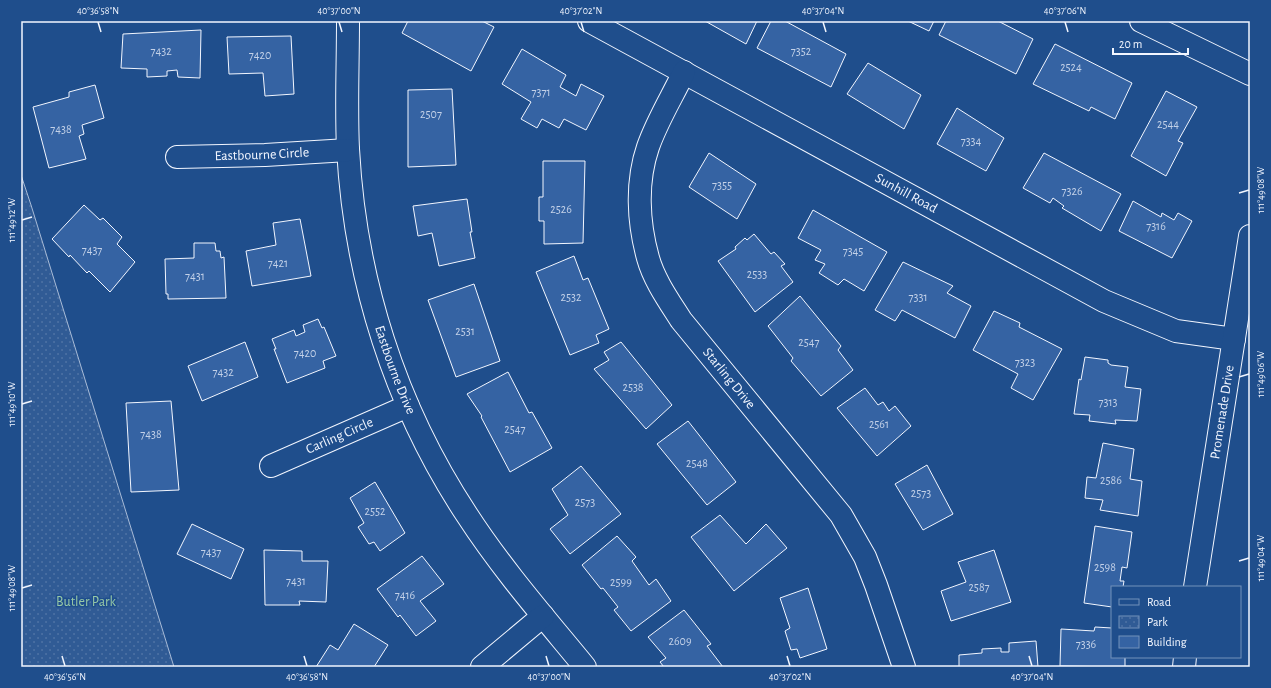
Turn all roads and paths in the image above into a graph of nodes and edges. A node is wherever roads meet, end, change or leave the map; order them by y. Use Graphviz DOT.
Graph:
graph roads {
  1 [pos="348,21"];
  2 [pos="589,21"];
  3 [pos="1141,21"];
  4 [pos="684,72"];
  5 [pos="1250,74"];
  6 [pos="348,150"];
  7 [pos="177,157"];
  8 [pos="1250,236"];
  9 [pos="1234,339"];
  10 [pos="408,406"];
  11 [pos="271,466"];
  12 [pos="1195,586"];
  13 [pos="543,616"];
  14 [pos="482,667"];
  15 [pos="585,667"];
  16 [pos="904,667"];
  1 -- 6 [label="street, Eastbourne Drive"];
  2 -- 4 [label="street, Sunhill Road"];
  3 -- 5 [label="street"];
  4 -- 9 [label="street, Sunhill Road"];
  4 -- 16 [label="street, Starling Drive"];
  6 -- 7 [label="street, Eastbourne Circle"];
  6 -- 10 [label="street, Eastbourne Drive"];
  8 -- 9 [label="street, Promenade Drive"];
  9 -- 12 [label="street, Promenade Drive"];
  10 -- 11 [label="street, Carling Circle"];
  10 -- 13 [label="street, Eastbourne Drive"];
  13 -- 14 [label="street"];
  13 -- 15 [label="street, Eastbourne Drive"];
}
